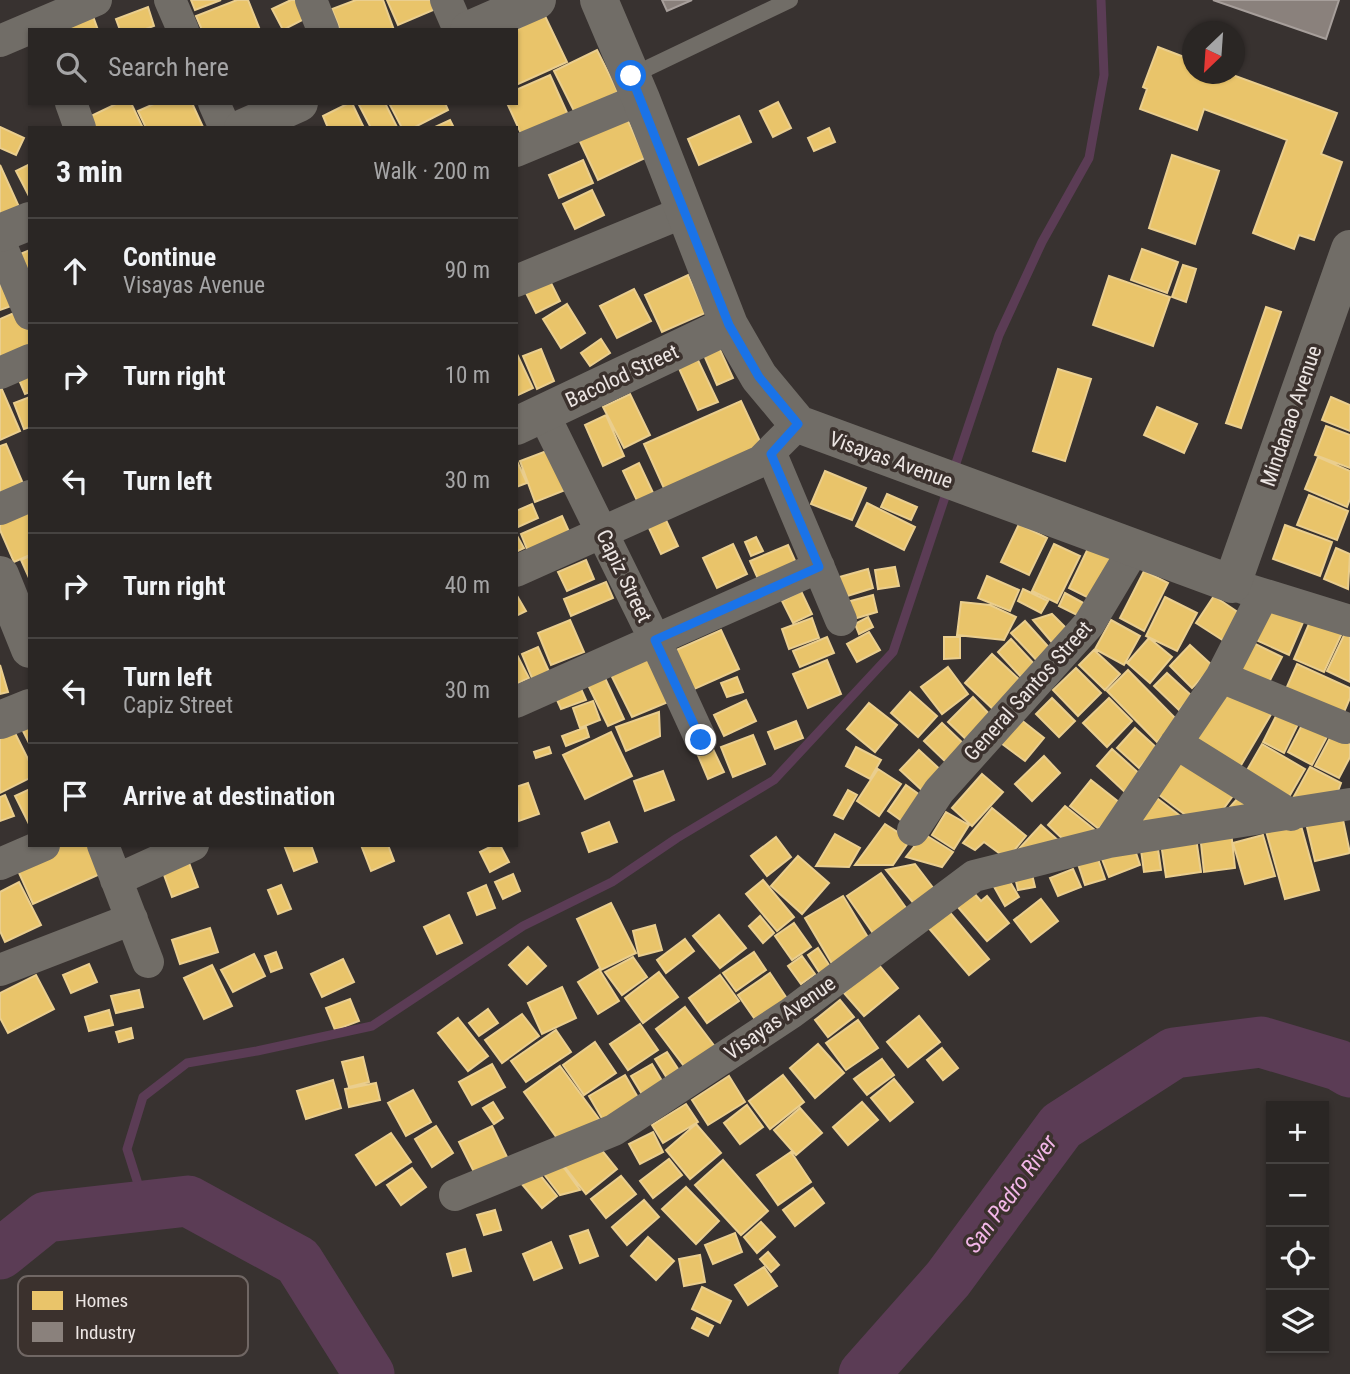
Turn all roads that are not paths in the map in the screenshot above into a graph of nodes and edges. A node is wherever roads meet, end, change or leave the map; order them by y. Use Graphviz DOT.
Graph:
graph roads {
  1 [pos="96,0"];
  2 [pos="170,0"];
  3 [pos="311,0"];
  4 [pos="446,0"];
  5 [pos="537,0"];
  6 [pos="599,0"];
  7 [pos="790,0"];
  8 [pos="38,18"];
  9 [pos="182,28"];
  10 [pos="322,28"];
  11 [pos="457,28"];
  12 [pos="474,28"];
  13 [pos="0,41"];
  14 [pos="636,87"];
  15 [pos="72,105"];
  16 [pos="215,105"];
  17 [pos="295,105"];
  18 [pos="79,126"];
  19 [pos="224,126"];
  20 [pos="247,126"];
  21 [pos="518,150"];
  22 [pos="684,212"];
  23 [pos="28,221"];
  24 [pos="0,233"];
  25 [pos="0,243"];
  26 [pos="1350,249"];
  27 [pos="518,280"];
  28 [pos="28,309"];
  29 [pos="729,325"];
  30 [pos="28,361"];
  31 [pos="0,373"];
  32 [pos="530,420"];
  33 [pos="798,424"];
  34 [pos="771,454"];
  35 [pos="28,497"];
  36 [pos="0,509"];
  37 [pos="603,534"];
  38 [pos="1135,547"];
  39 [pos="819,567"];
  40 [pos="518,570"];
  41 [pos="0,575"];
  42 [pos="1248,589"];
  43 [pos="841,620"];
  44 [pos="1350,621"];
  45 [pos="28,640"];
  46 [pos="655,640"];
  47 [pos="1220,677"];
  48 [pos="518,701"];
  49 [pos="28,709"];
  50 [pos="0,720"];
  51 [pos="1345,727"];
  52 [pos="701,740"];
  53 [pos="1176,743"];
  54 [pos="1350,804"];
  55 [pos="1290,815"];
  56 [pos="912,830"];
  57 [pos="1109,842"];
  58 [pos="39,847"];
  59 [pos="104,847"];
  60 [pos="189,847"];
  61 [pos="0,864"];
  62 [pos="116,880"];
  63 [pos="132,919"];
  64 [pos="148,962"];
  65 [pos="0,970"];
  66 [pos="455,1195"];
  1 -- 8 [label="street"];
  2 -- 9 [label="street"];
  3 -- 10 [label="street"];
  4 -- 11 [label="street"];
  5 -- 12 [label="street"];
  6 -- 14 [label="street"];
  7 -- 14 [label="lane"];
  8 -- 13 [label="street"];
  14 -- 21 [label="street"];
  14 -- 22 [label="street"];
  15 -- 18 [label="street"];
  16 -- 19 [label="street"];
  17 -- 20 [label="street"];
  22 -- 27 [label="street"];
  22 -- 29 [label="street"];
  23 -- 24 [label="street"];
  25 -- 28 [label="street"];
  26 -- 42 [label="street, Mindanao Avenue"];
  29 -- 32 [label="street, Bacolod Street"];
  29 -- 33 [label="street"];
  30 -- 31 [label="street"];
  32 -- 37 [label="street, Capiz Street"];
  33 -- 34 [label="street"];
  33 -- 38 [label="street, Visayas Avenue"];
  34 -- 37 [label="street"];
  34 -- 39 [label="street"];
  35 -- 36 [label="street"];
  37 -- 40 [label="street"];
  37 -- 46 [label="street, Capiz Street"];
  38 -- 42 [label="street, Visayas Avenue"];
  38 -- 56 [label="street, General Santos Street"];
  39 -- 43 [label="street"];
  39 -- 46 [label="street"];
  41 -- 45 [label="street"];
  42 -- 44 [label="street, Visayas Avenue"];
  42 -- 47 [label="street"];
  46 -- 48 [label="street"];
  46 -- 52 [label="street, Capiz Street"];
  47 -- 51 [label="street"];
  47 -- 53 [label="street"];
  49 -- 50 [label="street"];
  53 -- 55 [label="street"];
  53 -- 57 [label="street"];
  54 -- 55 [label="street, Visayas Avenue"];
  55 -- 57 [label="street, Visayas Avenue"];
  57 -- 66 [label="street, Visayas Avenue"];
  58 -- 61 [label="street"];
  59 -- 62 [label="street"];
  60 -- 62 [label="street"];
  62 -- 63 [label="street"];
  63 -- 64 [label="street"];
  63 -- 65 [label="street"];
}
